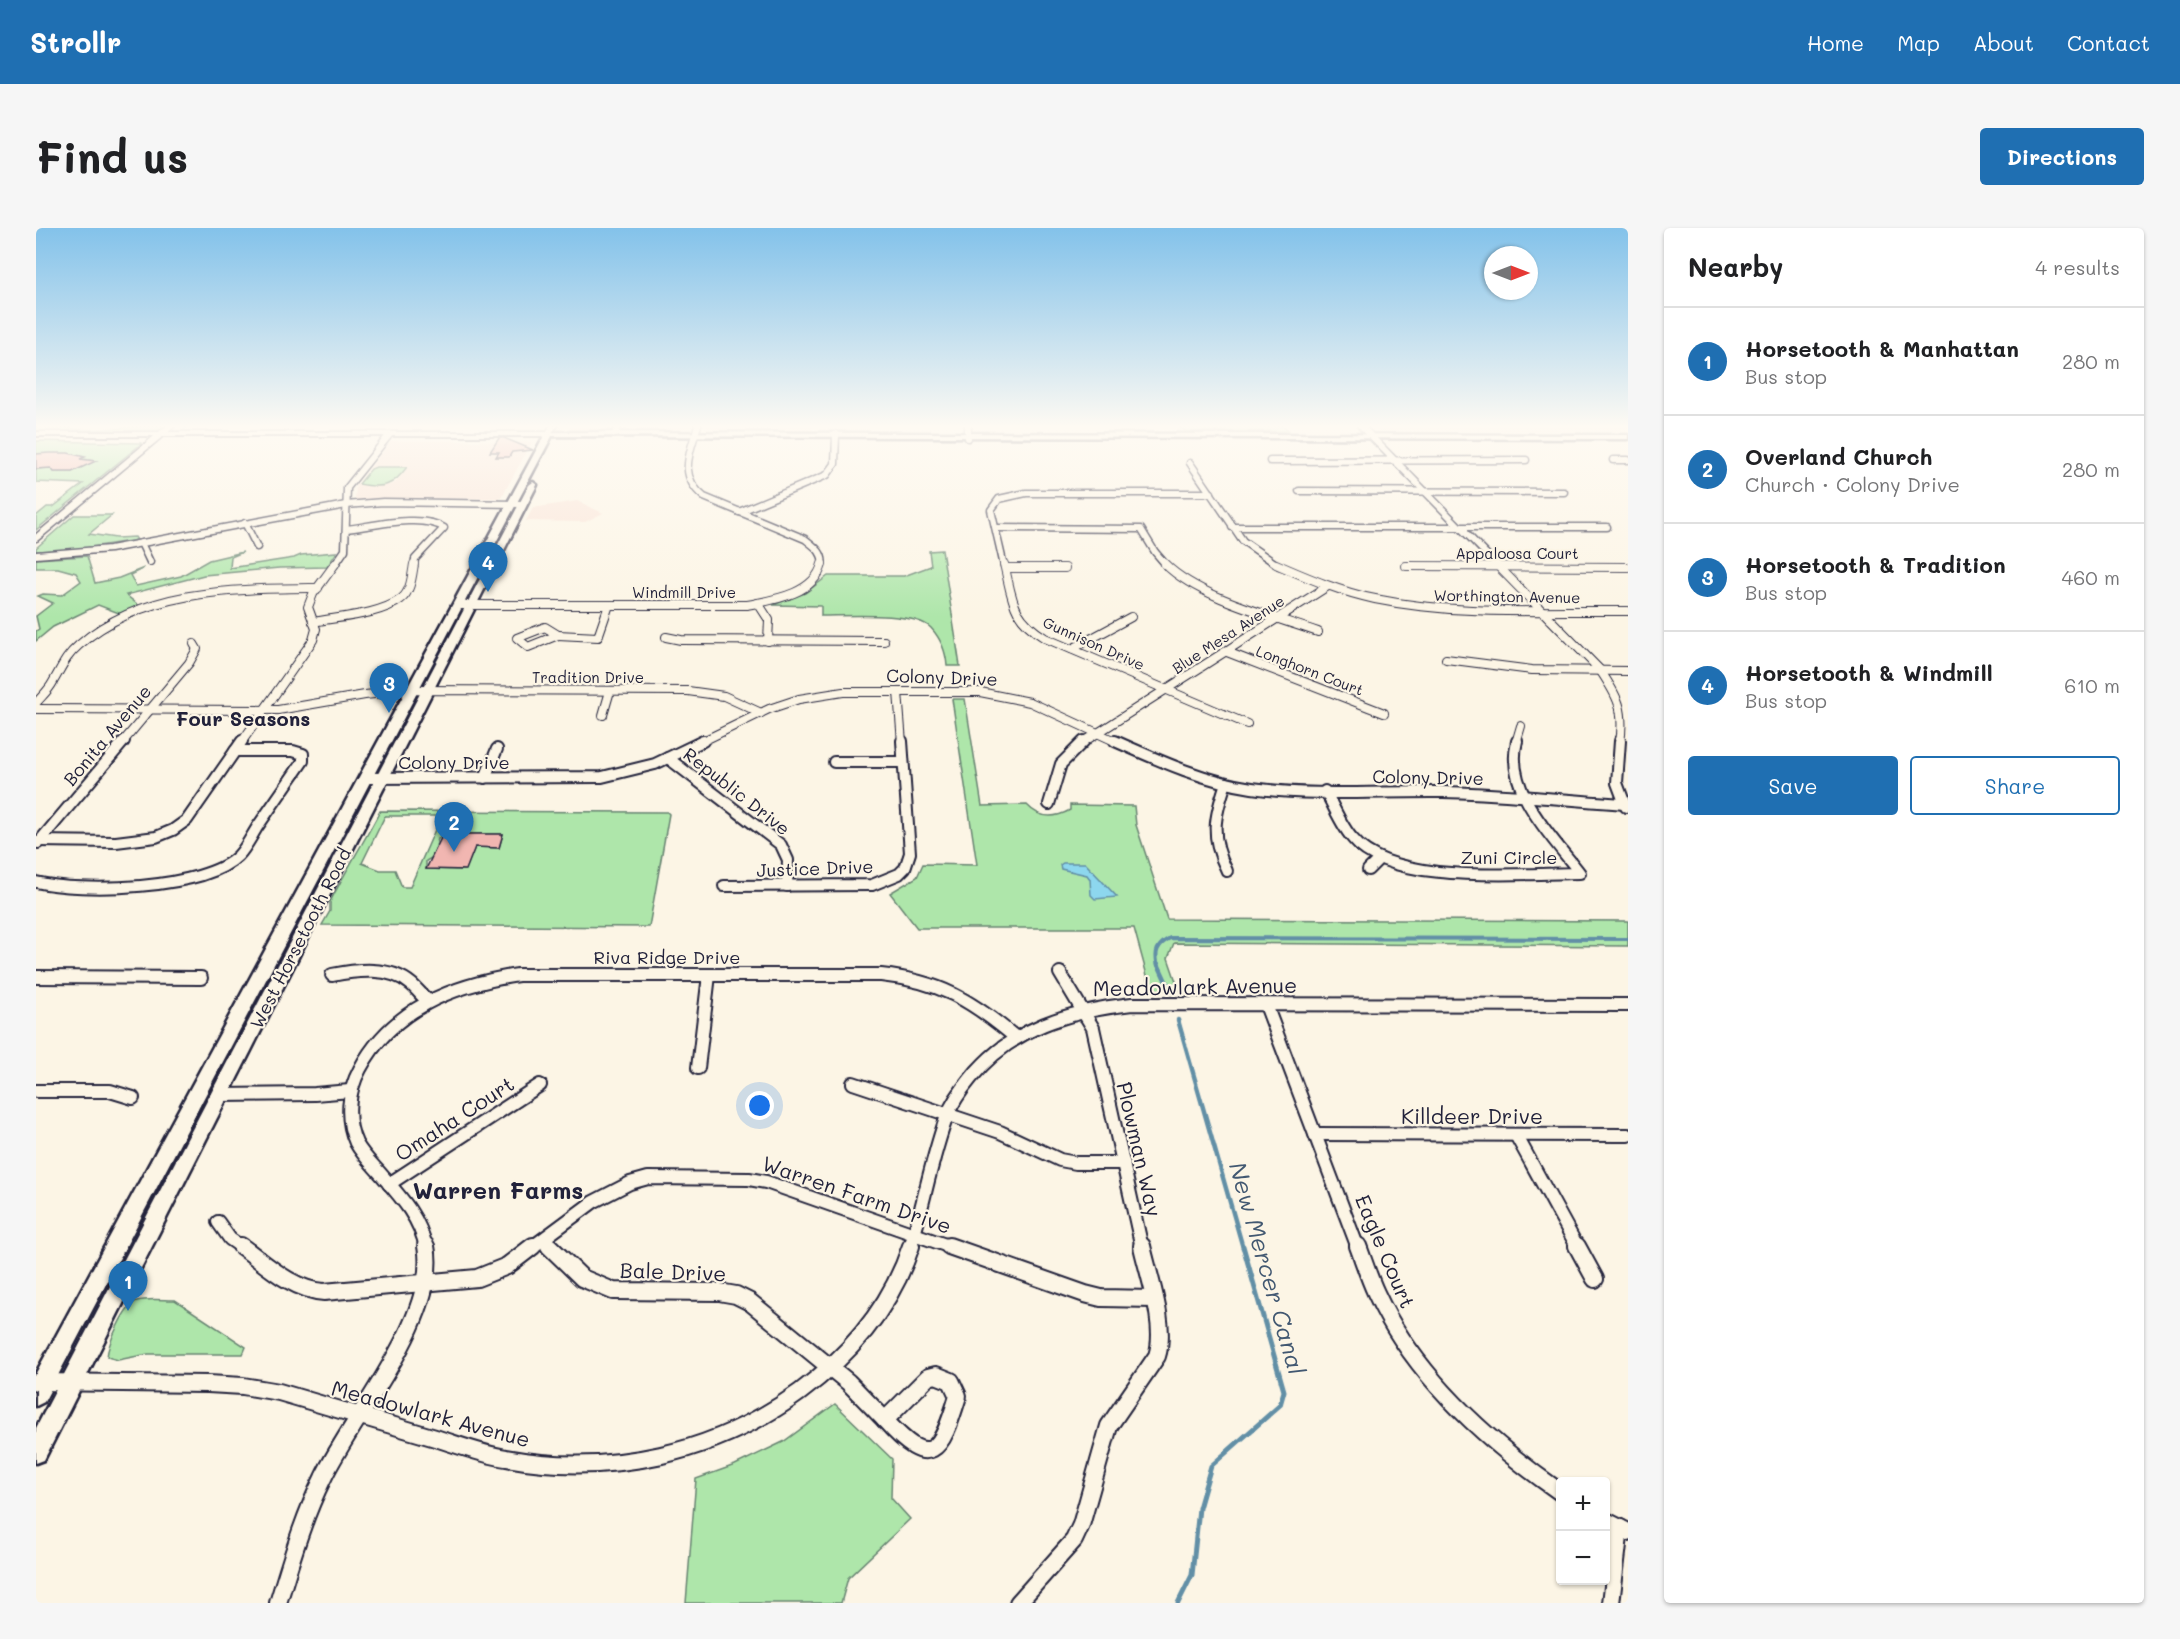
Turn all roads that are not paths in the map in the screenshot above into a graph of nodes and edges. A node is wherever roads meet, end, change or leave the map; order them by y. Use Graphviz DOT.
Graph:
graph roads {
  1 [pos="95,489"];
  2 [pos="347,489"];
  3 [pos="525,489"];
  4 [pos="694,489"];
  5 [pos="793,489"];
  6 [pos="1208,489"];
  7 [pos="1422,489"];
  8 [pos="1299,491"];
  9 [pos="1425,492"];
  10 [pos="1564,492"];
  11 [pos="1211,493"];
  12 [pos="518,502"];
  13 [pos="346,505"];
  14 [pos="739,512"];
  15 [pos="244,524"];
  16 [pos="1460,526"];
  17 [pos="1232,527"];
  18 [pos="1607,527"];
  19 [pos="996,528"];
  20 [pos="347,529"];
  21 [pos="36,538"];
  22 [pos="141,543"];
  23 [pos="257,548"];
  24 [pos="36,555"];
  25 [pos="150,562"];
  26 [pos="1406,566"];
  27 [pos="1499,567"];
  28 [pos="1628,567"];
  29 [pos="1006,568"];
  30 [pos="1065,568"];
  31 [pos="1328,586"];
  32 [pos="318,588"];
  33 [pos="758,603"];
  34 [pos="458,605"];
  35 [pos="471,605"];
  36 [pos="609,605"];
  37 [pos="1542,611"];
  38 [pos="1628,611"];
  39 [pos="1131,617"];
  40 [pos="1278,618"];
  41 [pos="313,622"];
  42 [pos="1318,632"];
  43 [pos="558,635"];
  44 [pos="666,637"];
  45 [pos="768,641"];
  46 [pos="884,641"];
  47 [pos="194,644"];
  48 [pos="1072,650"];
  49 [pos="1227,652"];
  50 [pos="1446,659"];
  51 [pos="1600,670"];
  52 [pos="1628,671"];
  53 [pos="412,690"];
  54 [pos="1166,690"];
  55 [pos="427,691"];
  56 [pos="610,691"];
  57 [pos="898,692"];
  58 [pos="36,703"];
  59 [pos="36,709"];
  60 [pos="264,710"];
  61 [pos="148,711"];
  62 [pos="761,713"];
  63 [pos="1384,713"];
  64 [pos="603,715"];
  65 [pos="1247,724"];
  66 [pos="1521,726"];
  67 [pos="1098,733"];
  68 [pos="497,749"];
  69 [pos="235,751"];
  70 [pos="668,758"];
  71 [pos="834,762"];
  72 [pos="903,762"];
  73 [pos="1617,767"];
  74 [pos="1628,770"];
  75 [pos="365,778"];
  76 [pos="382,778"];
  77 [pos="485,778"];
  78 [pos="1226,783"];
  79 [pos="1325,791"];
  80 [pos="1526,797"];
  81 [pos="1049,804"];
  82 [pos="1626,806"];
  83 [pos="37,842"];
  84 [pos="1379,859"];
  85 [pos="1368,870"];
  86 [pos="1227,871"];
  87 [pos="36,882"];
  88 [pos="724,886"];
  89 [pos="787,886"];
  90 [pos="1060,973"];
  91 [pos="332,975"];
  92 [pos="710,975"];
  93 [pos="36,977"];
  94 [pos="201,978"];
  95 [pos="428,1001"];
  96 [pos="1266,1005"];
  97 [pos="1628,1005"];
  98 [pos="1084,1010"];
  99 [pos="1015,1037"];
  100 [pos="698,1068"];
  101 [pos="853,1083"];
  102 [pos="540,1085"];
  103 [pos="36,1091"];
  104 [pos="350,1091"];
  105 [pos="219,1095"];
  106 [pos="133,1098"];
  107 [pos="948,1114"];
  108 [pos="1315,1134"];
  109 [pos="1516,1135"];
  110 [pos="1628,1135"];
  111 [pos="1124,1163"];
  112 [pos="389,1184"];
  113 [pos="218,1222"];
  114 [pos="916,1236"];
  115 [pos="543,1240"];
  116 [pos="1595,1279"];
  117 [pos="424,1283"];
  118 [pos="1154,1299"];
  119 [pos="831,1368"];
  120 [pos="71,1383"];
  121 [pos="38,1386"];
  122 [pos="358,1416"];
  123 [pos="885,1420"];
  124 [pos="36,1452"];
  125 [pos="1556,1489"];
  126 [pos="1618,1527"];
  127 [pos="278,1603"];
  128 [pos="1018,1603"];
  129 [pos="1611,1603"];
  1 -- 21 [label="street"];
  2 -- 13 [label="street"];
  3 -- 12 [label="main road, West Horsetooth Road"];
  4 -- 14 [label="street"];
  5 -- 14 [label="street"];
  6 -- 11 [label="street, Worthington Avenue"];
  7 -- 9 [label="street"];
  8 -- 9 [label="street"];
  9 -- 10 [label="street"];
  9 -- 16 [label="street"];
  11 -- 17 [label="street, Worthington Avenue"];
  11 -- 19 [label="street, Gunnison Drive"];
  12 -- 13 [label="street"];
  12 -- 34 [label="main road, West Horsetooth Road"];
  12 -- 35 [label="main road, West Horsetooth Road"];
  13 -- 15 [label="street"];
  13 -- 20 [label="street"];
  14 -- 33 [label="street, Windmill Drive"];
  15 -- 22 [label="street"];
  15 -- 23 [label="street"];
  16 -- 17 [label="street"];
  16 -- 18 [label="street"];
  16 -- 27 [label="street"];
  17 -- 31 [label="street, Worthington Avenue"];
  19 -- 29 [label="street, Gunnison Drive"];
  19 -- 40 [label="street"];
  20 -- 32 [label="street"];
  20 -- 41 [label="street"];
  22 -- 24 [label="street"];
  22 -- 25 [label="street"];
  26 -- 27 [label="street, Appaloosa Court"];
  27 -- 28 [label="street, Appaloosa Court"];
  27 -- 37 [label="street"];
  29 -- 30 [label="street"];
  29 -- 48 [label="street, Gunnison Drive"];
  31 -- 37 [label="street, Worthington Avenue"];
  31 -- 40 [label="street, Blue Mesa Avenue"];
  32 -- 41 [label="street"];
  32 -- 58 [label="street"];
  33 -- 36 [label="street, Windmill Drive"];
  33 -- 45 [label="street"];
  34 -- 35 [label="street, Windmill Drive"];
  34 -- 53 [label="main road, West Horsetooth Road"];
  35 -- 36 [label="street, Windmill Drive"];
  35 -- 55 [label="main road, West Horsetooth Road"];
  36 -- 43 [label="street, Windmill Drive"];
  37 -- 38 [label="street, Worthington Avenue"];
  37 -- 51 [label="street"];
  39 -- 48 [label="street"];
  40 -- 42 [label="street"];
  40 -- 49 [label="street, Blue Mesa Avenue"];
  41 -- 60 [label="street"];
  44 -- 45 [label="street"];
  45 -- 46 [label="street"];
  47 -- 61 [label="street, Bonita Avenue"];
  48 -- 54 [label="street, Gunnison Drive"];
  49 -- 54 [label="street, Blue Mesa Avenue"];
  49 -- 63 [label="street, Longhorn Court"];
  50 -- 51 [label="street"];
  51 -- 52 [label="street"];
  51 -- 73 [label="street"];
  53 -- 55 [label="street, Tradition Drive"];
  53 -- 60 [label="street, Tradition Drive"];
  53 -- 75 [label="main road, West Horsetooth Road"];
  54 -- 65 [label="street, Gunnison Drive"];
  54 -- 67 [label="street, Blue Mesa Avenue"];
  55 -- 56 [label="street, Tradition Drive"];
  55 -- 76 [label="main road, West Horsetooth Road"];
  56 -- 62 [label="street, Tradition Drive"];
  56 -- 64 [label="street"];
  57 -- 62 [label="street, Colony Drive"];
  57 -- 67 [label="street, Colony Drive"];
  57 -- 72 [label="street, Justice Drive"];
  59 -- 61 [label="street, Tradition Drive"];
  60 -- 61 [label="street, Tradition Drive"];
  60 -- 69 [label="street"];
  61 -- 83 [label="street, Bonita Avenue"];
  62 -- 70 [label="street, Colony Drive"];
  66 -- 80 [label="street, Zuni Circle"];
  67 -- 78 [label="street, Colony Drive"];
  67 -- 81 [label="street, Blue Mesa Avenue"];
  68 -- 77 [label="street"];
  69 -- 83 [label="street"];
  69 -- 87 [label="street"];
  70 -- 77 [label="street, Colony Drive"];
  70 -- 89 [label="street, Republic Drive"];
  71 -- 72 [label="street"];
  72 -- 89 [label="street, Justice Drive"];
  73 -- 74 [label="street"];
  73 -- 82 [label="street"];
  75 -- 76 [label="street, Colony Drive"];
  75 -- 121 [label="main road, West Horsetooth Road"];
  76 -- 77 [label="street, Colony Drive"];
  76 -- 105 [label="main road, West Horsetooth Road"];
  78 -- 79 [label="street, Colony Drive"];
  78 -- 86 [label="street"];
  79 -- 80 [label="street, Colony Drive"];
  79 -- 84 [label="street, Zuni Circle"];
  80 -- 82 [label="street, Colony Drive"];
  80 -- 84 [label="street, Zuni Circle"];
  84 -- 85 [label="street"];
  88 -- 89 [label="street, Justice Drive"];
  90 -- 98 [label="street, Plowman Way"];
  91 -- 95 [label="street"];
  92 -- 95 [label="street, Riva Ridge Drive"];
  92 -- 99 [label="street, Riva Ridge Drive"];
  92 -- 100 [label="street"];
  93 -- 94 [label="street"];
  95 -- 104 [label="street, Riva Ridge Drive"];
  96 -- 97 [label="street, Meadowlark Avenue"];
  96 -- 98 [label="street, Meadowlark Avenue"];
  96 -- 108 [label="street, Eagle Court"];
  98 -- 99 [label="street, Meadowlark Avenue"];
  98 -- 111 [label="street, Plowman Way"];
  99 -- 107 [label="street, Meadowlark Avenue"];
  101 -- 107 [label="street"];
  102 -- 112 [label="street, Omaha Court"];
  103 -- 106 [label="street"];
  104 -- 105 [label="street"];
  104 -- 112 [label="street, Riva Ridge Drive"];
  105 -- 120 [label="main road, West Horsetooth Road"];
  107 -- 111 [label="street"];
  107 -- 114 [label="street, Meadowlark Avenue"];
  108 -- 109 [label="street, Killdeer Drive"];
  108 -- 125 [label="street, Eagle Court"];
  109 -- 110 [label="street, Killdeer Drive"];
  109 -- 116 [label="street"];
  111 -- 118 [label="street, Plowman Way"];
  112 -- 117 [label="street, Riva Ridge Drive"];
  113 -- 117 [label="street, Warren Farm Drive"];
  114 -- 115 [label="street, Warren Farm Drive"];
  114 -- 118 [label="street, Warren Farm Drive"];
  114 -- 119 [label="street, Meadowlark Avenue"];
  115 -- 117 [label="street, Warren Farm Drive"];
  115 -- 119 [label="street, Bale Drive"];
  117 -- 122 [label="street, Riva Ridge Drive"];
  118 -- 128 [label="street, Plowman Way"];
  119 -- 122 [label="street, Meadowlark Avenue"];
  119 -- 123 [label="street, Bale Drive"];
  120 -- 121 [label="street, Meadowlark Avenue"];
  120 -- 122 [label="street, Meadowlark Avenue"];
  120 -- 124 [label="main road, West Horsetooth Road"];
  122 -- 127 [label="street, Riva Ridge Drive"];
  123 -- 123 [label="street, Bale Drive"];
  126 -- 129 [label="street"];
}
